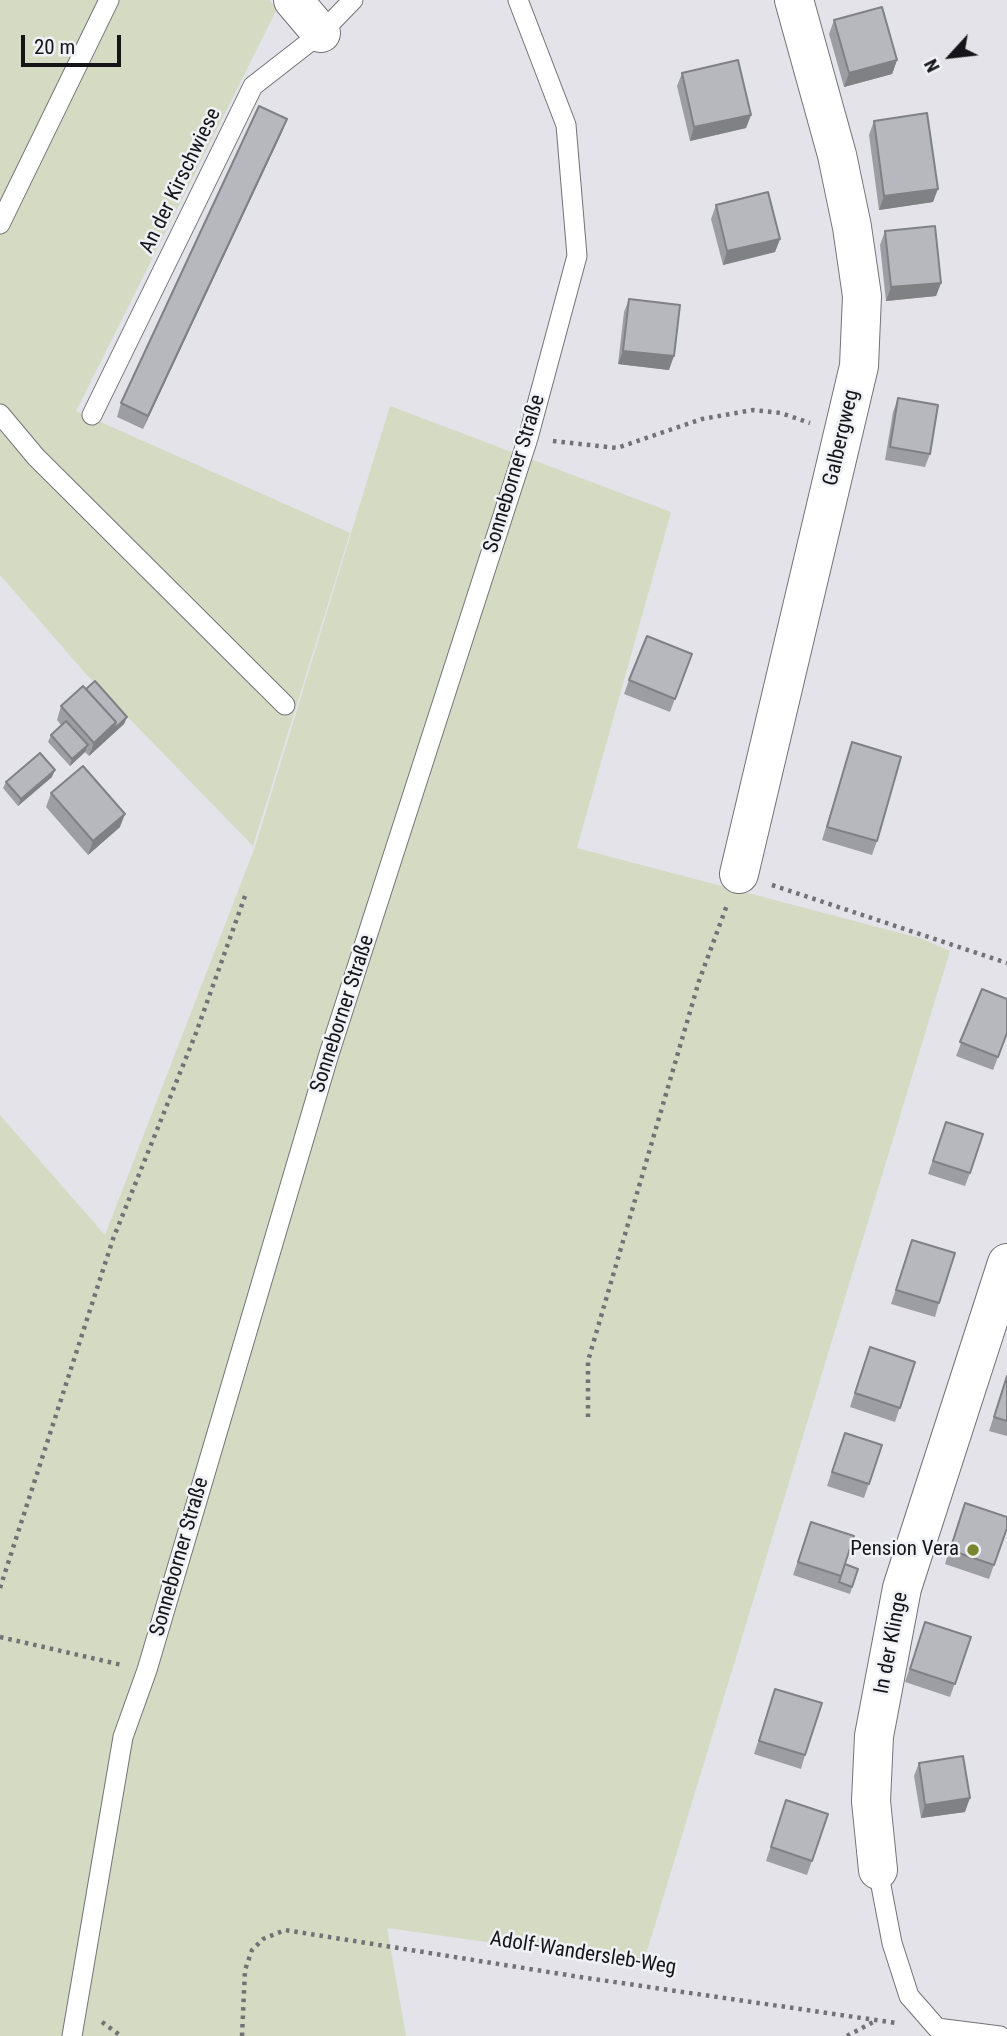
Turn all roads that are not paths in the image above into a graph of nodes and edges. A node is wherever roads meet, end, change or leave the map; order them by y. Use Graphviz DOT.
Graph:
graph roads {
  1 [pos="109,0"];
  2 [pos="293,0"];
  3 [pos="353,0"];
  4 [pos="519,0"];
  5 [pos="794,0"];
  6 [pos="321,33"];
  7 [pos="0,224"];
  8 [pos="0,414"];
  9 [pos="92,415"];
  10 [pos="285,705"];
  11 [pos="739,874"];
  12 [pos="1007,1263"];
  13 [pos="878,1870"];
  14 [pos="72,2036"];
  15 [pos="1000,2036"];
  1 -- 7 [label="lane"];
  2 -- 6 [label="street"];
  3 -- 6 [label="lane, An der Kirschwiese"];
  4 -- 14 [label="lane, Sonneborner Straße"];
  5 -- 11 [label="street, Galbergweg"];
  6 -- 9 [label="lane, An der Kirschwiese"];
  8 -- 10 [label="lane"];
  12 -- 13 [label="street, In der Klinge"];
  13 -- 15 [label="lane"];
}
